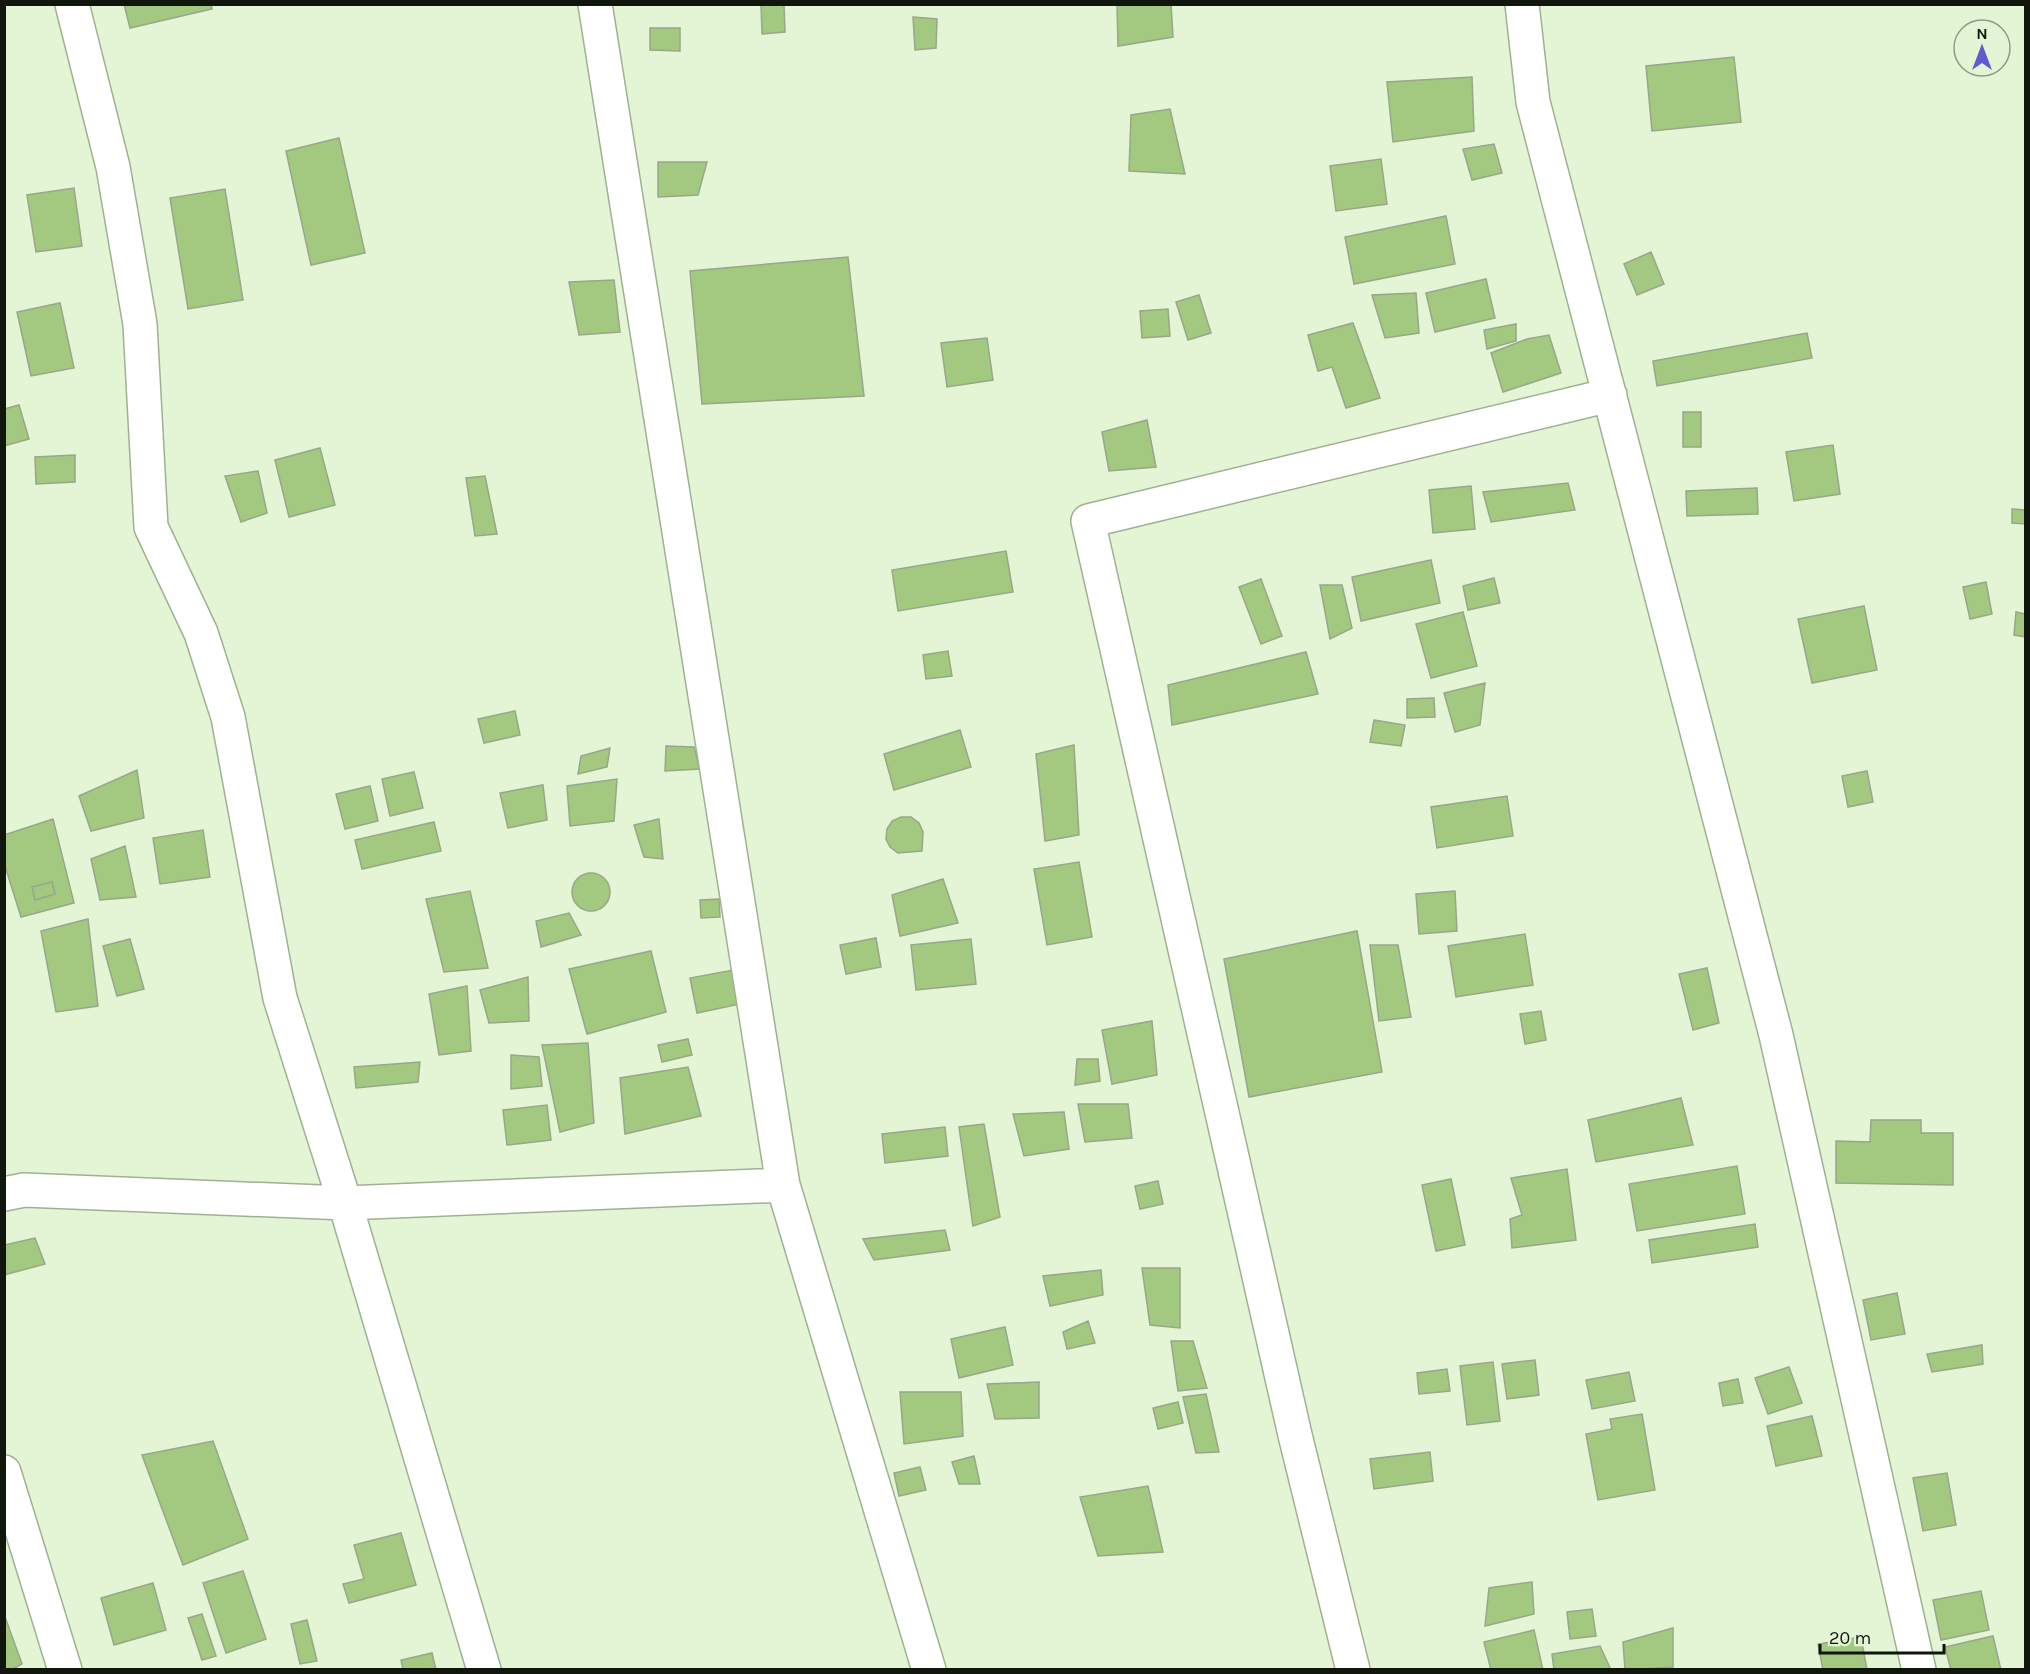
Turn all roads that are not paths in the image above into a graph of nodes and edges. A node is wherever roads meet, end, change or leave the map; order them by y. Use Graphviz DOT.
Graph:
graph roads {
  1 [pos="72,4"];
  2 [pos="596,4"];
  3 [pos="1522,4"];
  4 [pos="1610,395"];
  5 [pos="783,1185"];
  6 [pos="4,1194"];
  7 [pos="345,1203"];
  8 [pos="4,1472"];
  9 [pos="65,1670"];
  10 [pos="484,1670"];
  11 [pos="929,1670"];
  12 [pos="1353,1670"];
  13 [pos="1919,1670"];
  1 -- 7 [label="street"];
  2 -- 5 [label="street"];
  3 -- 4 [label="street"];
  4 -- 12 [label="street"];
  4 -- 13 [label="street"];
  5 -- 7 [label="street"];
  5 -- 11 [label="street"];
  6 -- 7 [label="street"];
  7 -- 10 [label="street"];
  8 -- 9 [label="street"];
}
